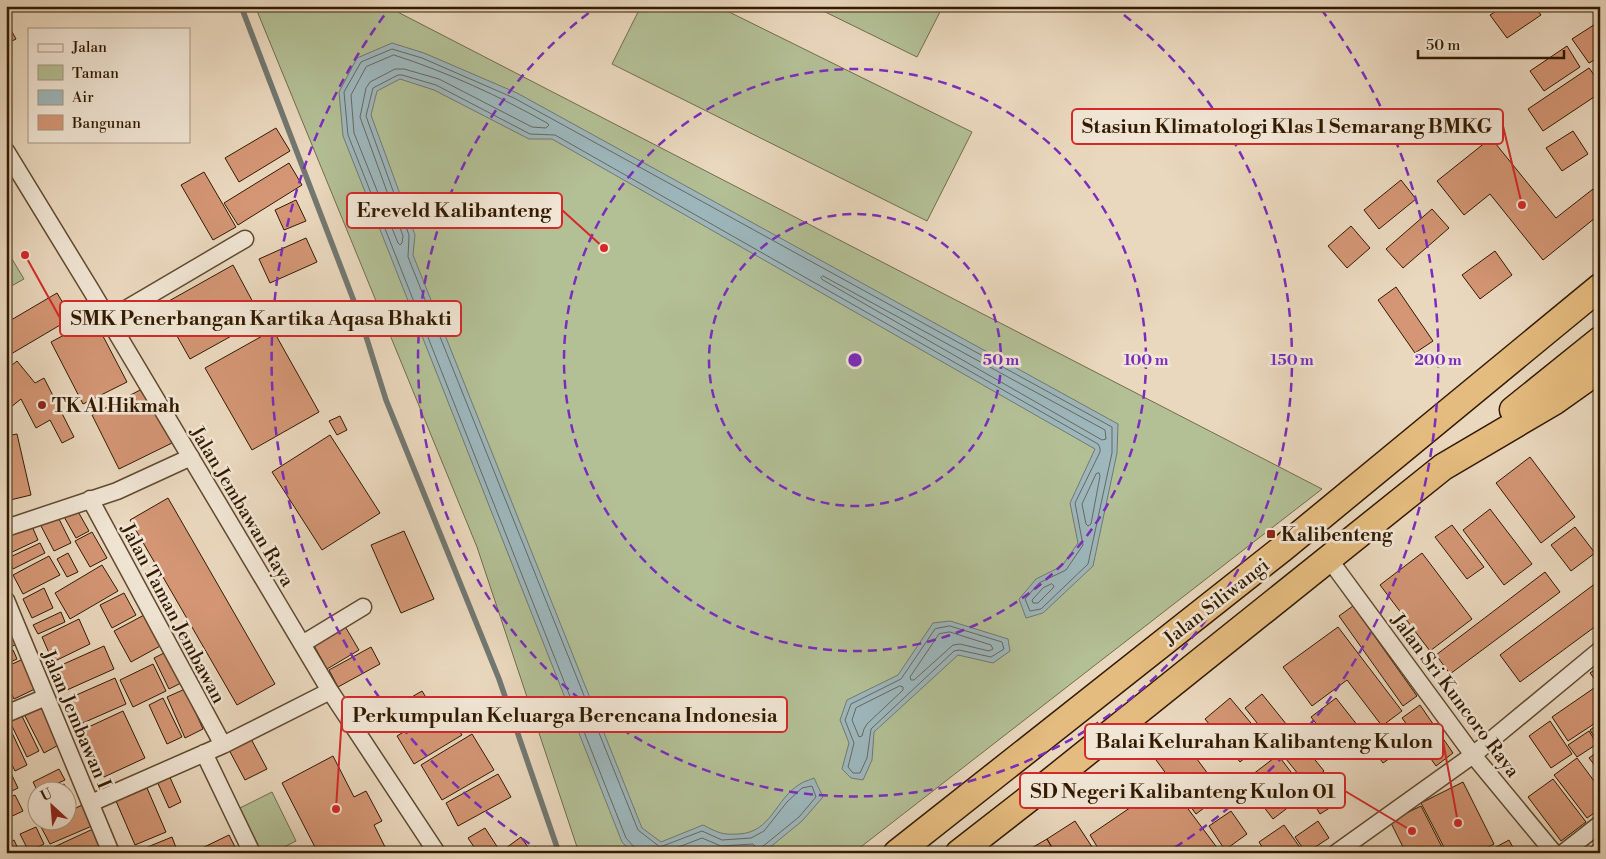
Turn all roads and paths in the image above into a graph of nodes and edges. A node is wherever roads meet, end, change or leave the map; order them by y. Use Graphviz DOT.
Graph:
graph roads {
  1 [pos="6,151"];
  2 [pos="245,239"];
  3 [pos="1600,287"];
  4 [pos="109,319"];
  5 [pos="1600,340"];
  6 [pos="1600,369"];
  7 [pos="191,457"];
  8 [pos="1443,467"];
  9 [pos="90,499"];
  10 [pos="6,528"];
  11 [pos="1329,559"];
  12 [pos="8,606"];
  13 [pos="363,607"];
  14 [pos="302,644"];
  15 [pos="1600,650"];
  16 [pos="330,691"];
  17 [pos="46,697"];
  18 [pos="6,714"];
  19 [pos="223,745"];
  20 [pos="204,753"];
  21 [pos="1473,755"];
  22 [pos="91,803"];
  23 [pos="1600,824"];
  24 [pos="111,853"];
  25 [pos="252,853"];
  26 [pos="436,853"];
  27 [pos="897,853"];
  28 [pos="959,853"];
  29 [pos="1336,853"];
  30 [pos="1554,853"];
  31 [pos="1563,853"];
  1 -- 4 [label="street, Jalan Jembawan Raya"];
  2 -- 4 [label="street"];
  3 -- 27 [label="highway, Jalan Siliwangi"];
  4 -- 7 [label="street, Jalan Jembawan Raya"];
  5 -- 8 [label="highway"];
  6 -- 8 [label="highway, Jalan Siliwangi"];
  7 -- 9 [label="street"];
  7 -- 14 [label="street, Jalan Jembawan Raya"];
  8 -- 11 [label="highway, Jalan Siliwangi"];
  9 -- 10 [label="street"];
  9 -- 19 [label="street, Jalan Taman Jembawan"];
  11 -- 21 [label="street, Jalan Sri Kuncoro Raya"];
  11 -- 28 [label="highway, Jalan Siliwangi"];
  12 -- 17 [label="street, Jalan Jembawan I"];
  13 -- 14 [label="street"];
  14 -- 16 [label="street, Jalan Jembawan Raya"];
  15 -- 21 [label="street"];
  16 -- 19 [label="street"];
  16 -- 26 [label="street, Jalan Jembawan Raya"];
  17 -- 18 [label="street"];
  17 -- 22 [label="street, Jalan Jembawan I"];
  19 -- 20 [label="street"];
  20 -- 22 [label="street"];
  20 -- 25 [label="street"];
  21 -- 29 [label="street"];
  21 -- 30 [label="street, Jalan Sri Kuncoro Raya"];
  22 -- 24 [label="street, Jalan Jembawan I"];
  23 -- 31 [label="street"];
}
